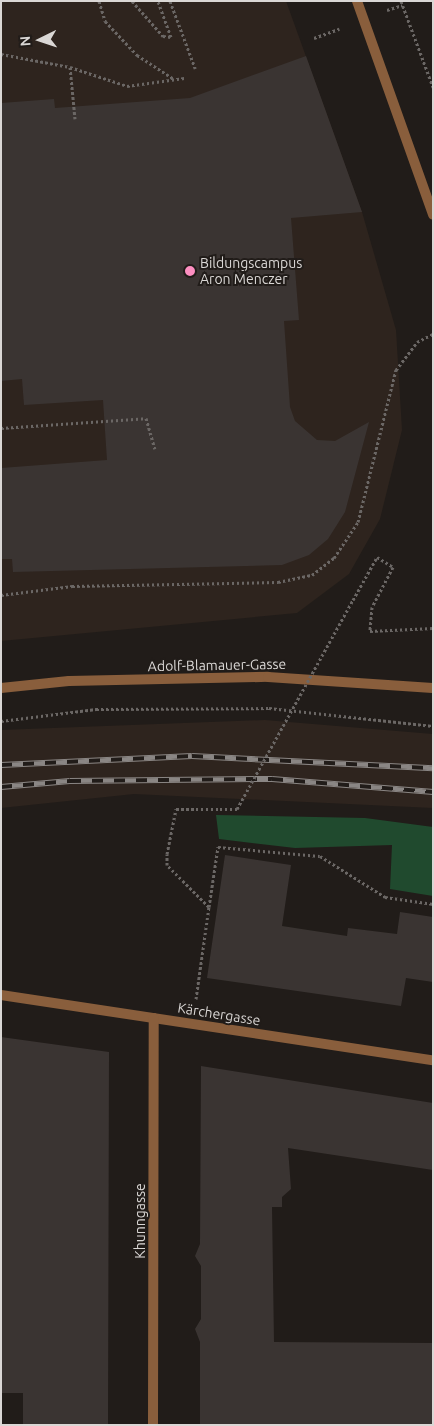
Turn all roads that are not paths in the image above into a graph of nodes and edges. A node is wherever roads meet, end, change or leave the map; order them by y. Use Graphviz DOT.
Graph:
graph roads {
  1 [pos="357,1"];
  2 [pos="433,215"];
  3 [pos="1,688"];
  4 [pos="433,688"];
  5 [pos="1,995"];
  6 [pos="154,1018"];
  7 [pos="433,1060"];
  8 [pos="153,1425"];
  1 -- 2 [label="street"];
  3 -- 4 [label="street, Adolf-Blamauer-Gasse"];
  5 -- 6 [label="street, Kärchergasse"];
  6 -- 7 [label="street, Kärchergasse"];
  6 -- 8 [label="street, Khunngasse"];
}
